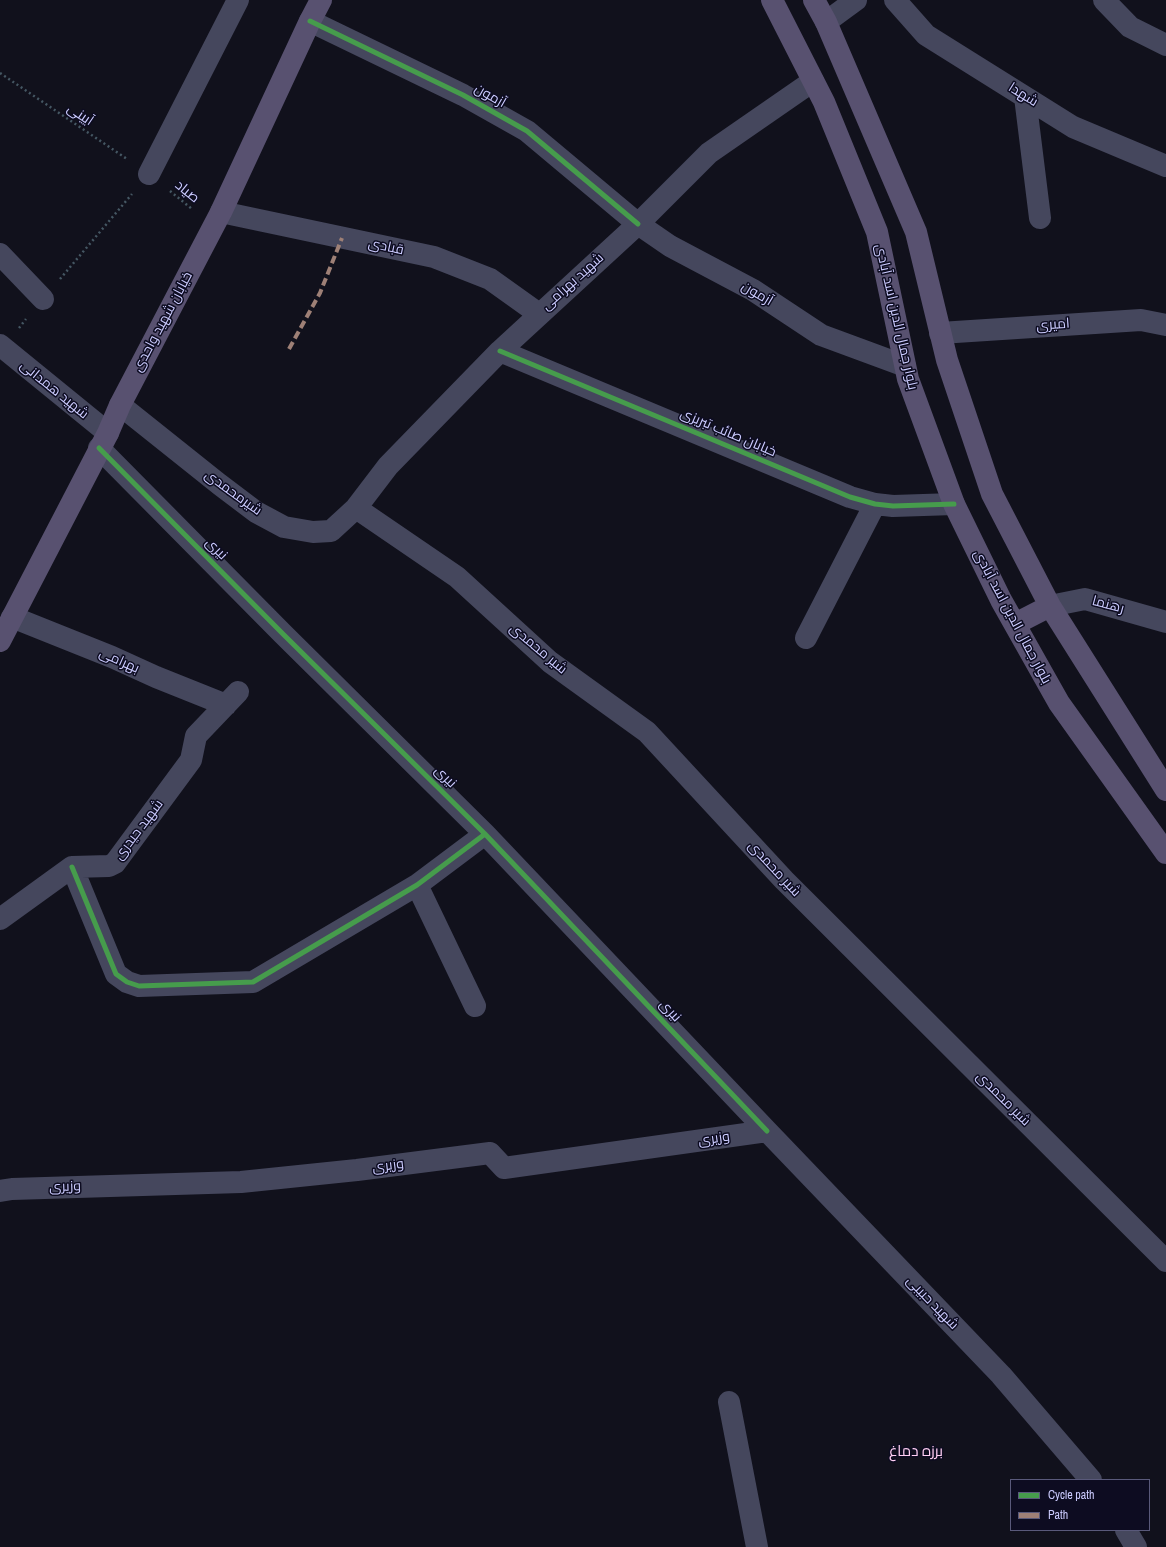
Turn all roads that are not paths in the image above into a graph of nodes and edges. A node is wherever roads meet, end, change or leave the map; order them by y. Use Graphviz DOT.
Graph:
graph roads {
  1 [pos="238,0"];
  2 [pos="321,0"];
  3 [pos="772,0"];
  4 [pos="814,0"];
  5 [pos="856,0"];
  6 [pos="895,0"];
  7 [pos="1104,0"];
  8 [pos="310,21"];
  9 [pos="826,22"];
  10 [pos="1166,46"];
  11 [pos="813,81"];
  12 [pos="1025,97"];
  13 [pos="1166,166"];
  14 [pos="149,174"];
  15 [pos="1040,218"];
  16 [pos="217,219"];
  17 [pos="638,224"];
  18 [pos="0,254"];
  19 [pos="43,299"];
  20 [pos="539,314"];
  21 [pos="1166,325"];
  22 [pos="940,333"];
  23 [pos="1,347"];
  24 [pos="500,350"];
  25 [pos="905,366"];
  26 [pos="120,405"];
  27 [pos="104,441"];
  28 [pos="875,504"];
  29 [pos="954,504"];
  30 [pos="356,508"];
  31 [pos="1050,606"];
  32 [pos="12,617"];
  33 [pos="1166,622"];
  34 [pos="1015,624"];
  35 [pos="806,638"];
  36 [pos="0,641"];
  37 [pos="232,699"];
  38 [pos="1166,790"];
  39 [pos="485,834"];
  40 [pos="1166,852"];
  41 [pos="72,867"];
  42 [pos="416,885"];
  43 [pos="0,919"];
  44 [pos="475,1006"];
  45 [pos="767,1131"];
  46 [pos="0,1191"];
  47 [pos="1166,1261"];
  48 [pos="729,1402"];
  49 [pos="1090,1479"];
  50 [pos="1127,1531"];
  51 [pos="757,1547"];
  52 [pos="1136,1547"];
  1 -- 14 [label="street"];
  2 -- 8 [label="main road, خیابان شهید واحدی"];
  3 -- 11 [label="main road, بلوار جمال الدین اسد آبادی"];
  4 -- 9 [label="main road"];
  5 -- 9 [label="street"];
  6 -- 12 [label="street, شهدا"];
  7 -- 10 [label="street"];
  8 -- 16 [label="main road, خیابان شهید واحدی"];
  8 -- 17 [label="street, آزمون"];
  9 -- 22 [label="main road"];
  11 -- 17 [label="street, شهید بهرامی"];
  11 -- 25 [label="main road, بلوار جمال الدین اسد آبادی"];
  12 -- 13 [label="street, شهدا"];
  12 -- 15 [label="street"];
  16 -- 20 [label="street, قبادی"];
  16 -- 26 [label="main road, خیابان شهید واحدی"];
  17 -- 20 [label="street, شهید بهرامی"];
  17 -- 25 [label="street, آزمون"];
  18 -- 19 [label="street"];
  20 -- 24 [label="street, شهید بهرامی"];
  21 -- 22 [label="street, امیری"];
  22 -- 31 [label="main road"];
  23 -- 27 [label="street, شهید همدانی"];
  24 -- 28 [label="street, خیابان صائب تبریزی"];
  24 -- 30 [label="street, شهید بهرامی"];
  25 -- 29 [label="main road, بلوار جمال الدین اسد آبادی"];
  26 -- 27 [label="main road, خیابان شهید واحدی"];
  26 -- 30 [label="street, شیرمحمدی"];
  27 -- 32 [label="main road, خیابان شهید واحدی"];
  27 -- 39 [label="street, نیری"];
  28 -- 29 [label="street, خیابان صائب تبریزی"];
  28 -- 35 [label="street"];
  29 -- 34 [label="main road, بلوار جمال الدین اسد آبادی"];
  30 -- 47 [label="street, شیر محمدی"];
  31 -- 33 [label="street, رهنما"];
  31 -- 34 [label="main road"];
  31 -- 38 [label="main road"];
  32 -- 36 [label="main road, خیابان شهید واحدی"];
  32 -- 37 [label="street, بهرامی"];
  34 -- 40 [label="main road, بلوار جمال الدین اسد آبادی"];
  37 -- 41 [label="street, شهید حیدری"];
  39 -- 42 [label="street"];
  39 -- 45 [label="street, نیری"];
  41 -- 42 [label="street"];
  41 -- 43 [label="street"];
  42 -- 44 [label="street"];
  45 -- 46 [label="street, وزیری"];
  45 -- 49 [label="street, شهید حبیبی"];
  48 -- 51 [label="street"];
  50 -- 52 [label="street"];
}
